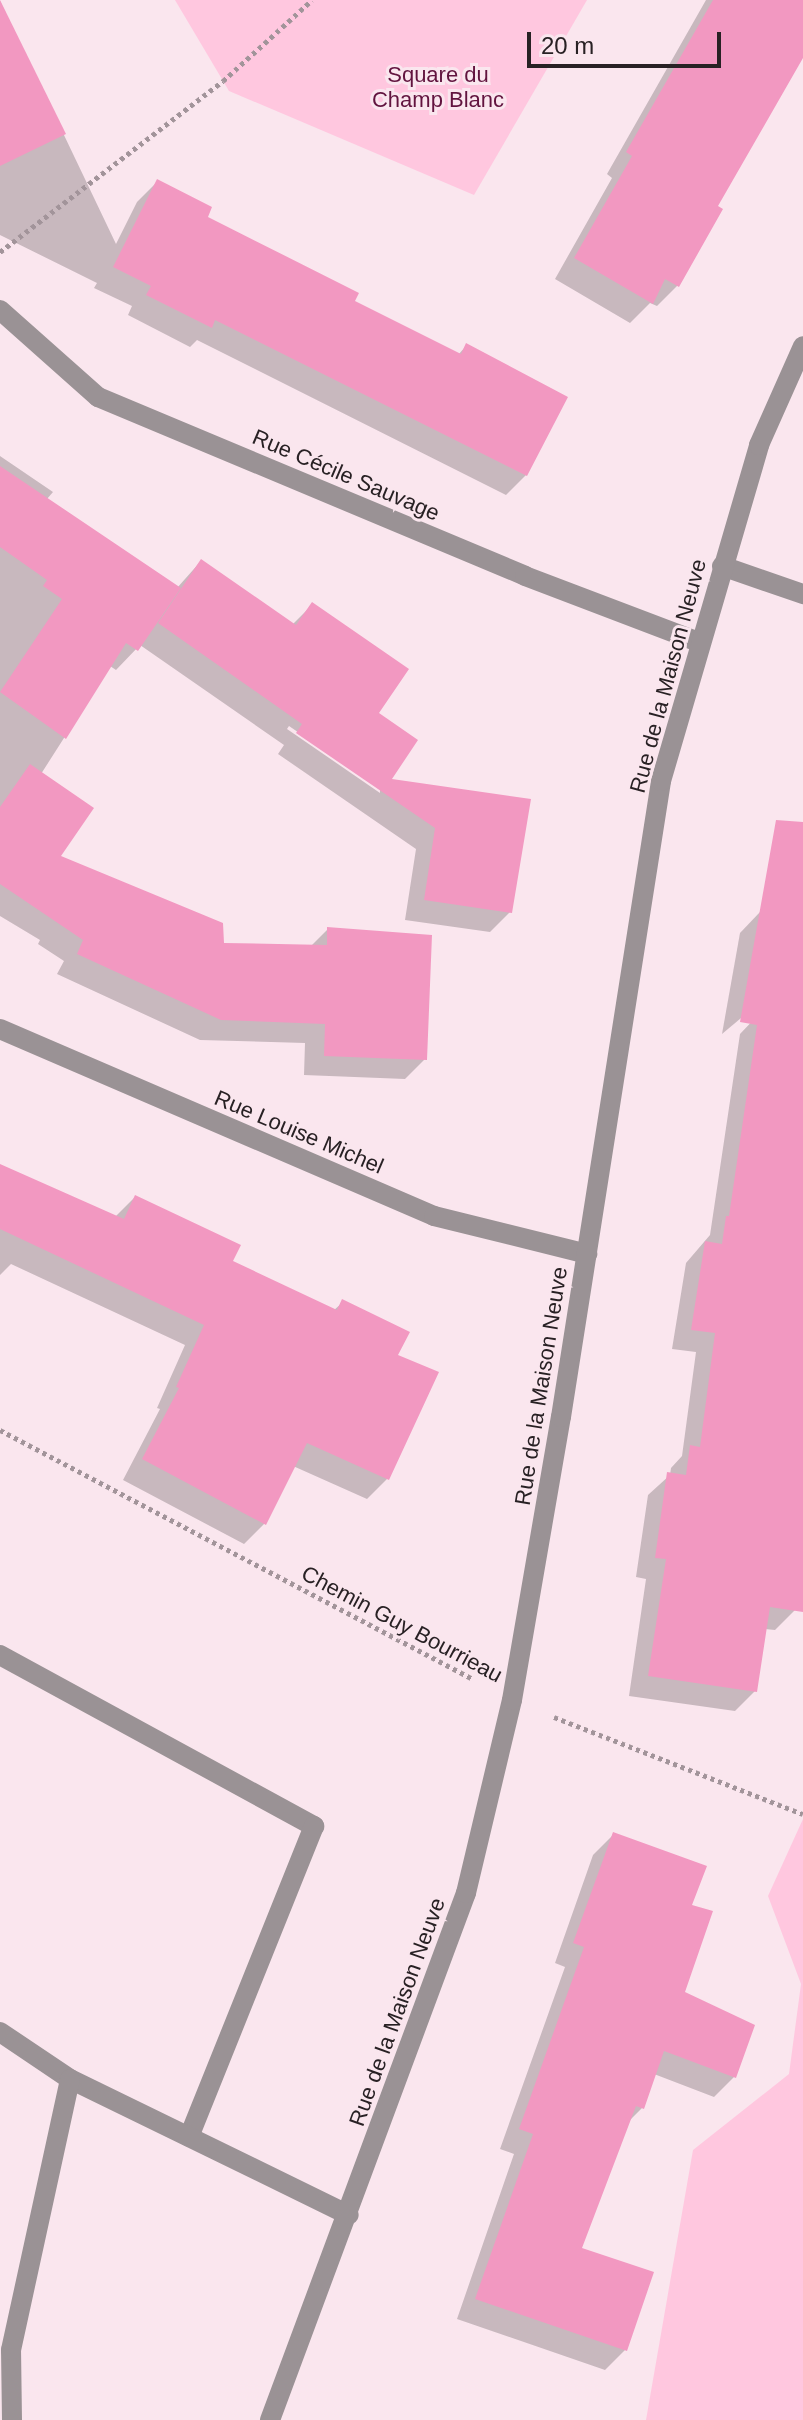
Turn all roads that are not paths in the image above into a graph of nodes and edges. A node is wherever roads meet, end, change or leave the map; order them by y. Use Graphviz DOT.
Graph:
graph roads {
  1 [pos="0,310"];
  2 [pos="803,346"];
  3 [pos="722,566"];
  4 [pos="803,594"];
  5 [pos="699,642"];
  6 [pos="0,1029"];
  7 [pos="587,1254"];
  8 [pos="0,1655"];
  9 [pos="0,2032"];
  10 [pos="70,2079"];
  11 [pos="189,2137"];
  12 [pos="349,2215"];
  13 [pos="12,2420"];
  14 [pos="270,2420"];
  1 -- 5 [label="street, Rue Cécile Sauvage"];
  2 -- 3 [label="street, Rue de la Maison Neuve"];
  3 -- 4 [label="street"];
  3 -- 5 [label="street, Rue de la Maison Neuve"];
  5 -- 7 [label="street, Rue de la Maison Neuve"];
  6 -- 7 [label="street, Rue Louise Michel"];
  7 -- 12 [label="street, Rue de la Maison Neuve"];
  8 -- 11 [label="street"];
  9 -- 10 [label="street"];
  10 -- 11 [label="street"];
  10 -- 13 [label="street"];
  11 -- 12 [label="street"];
  12 -- 14 [label="street, Rue de la Maison Neuve"];
}
